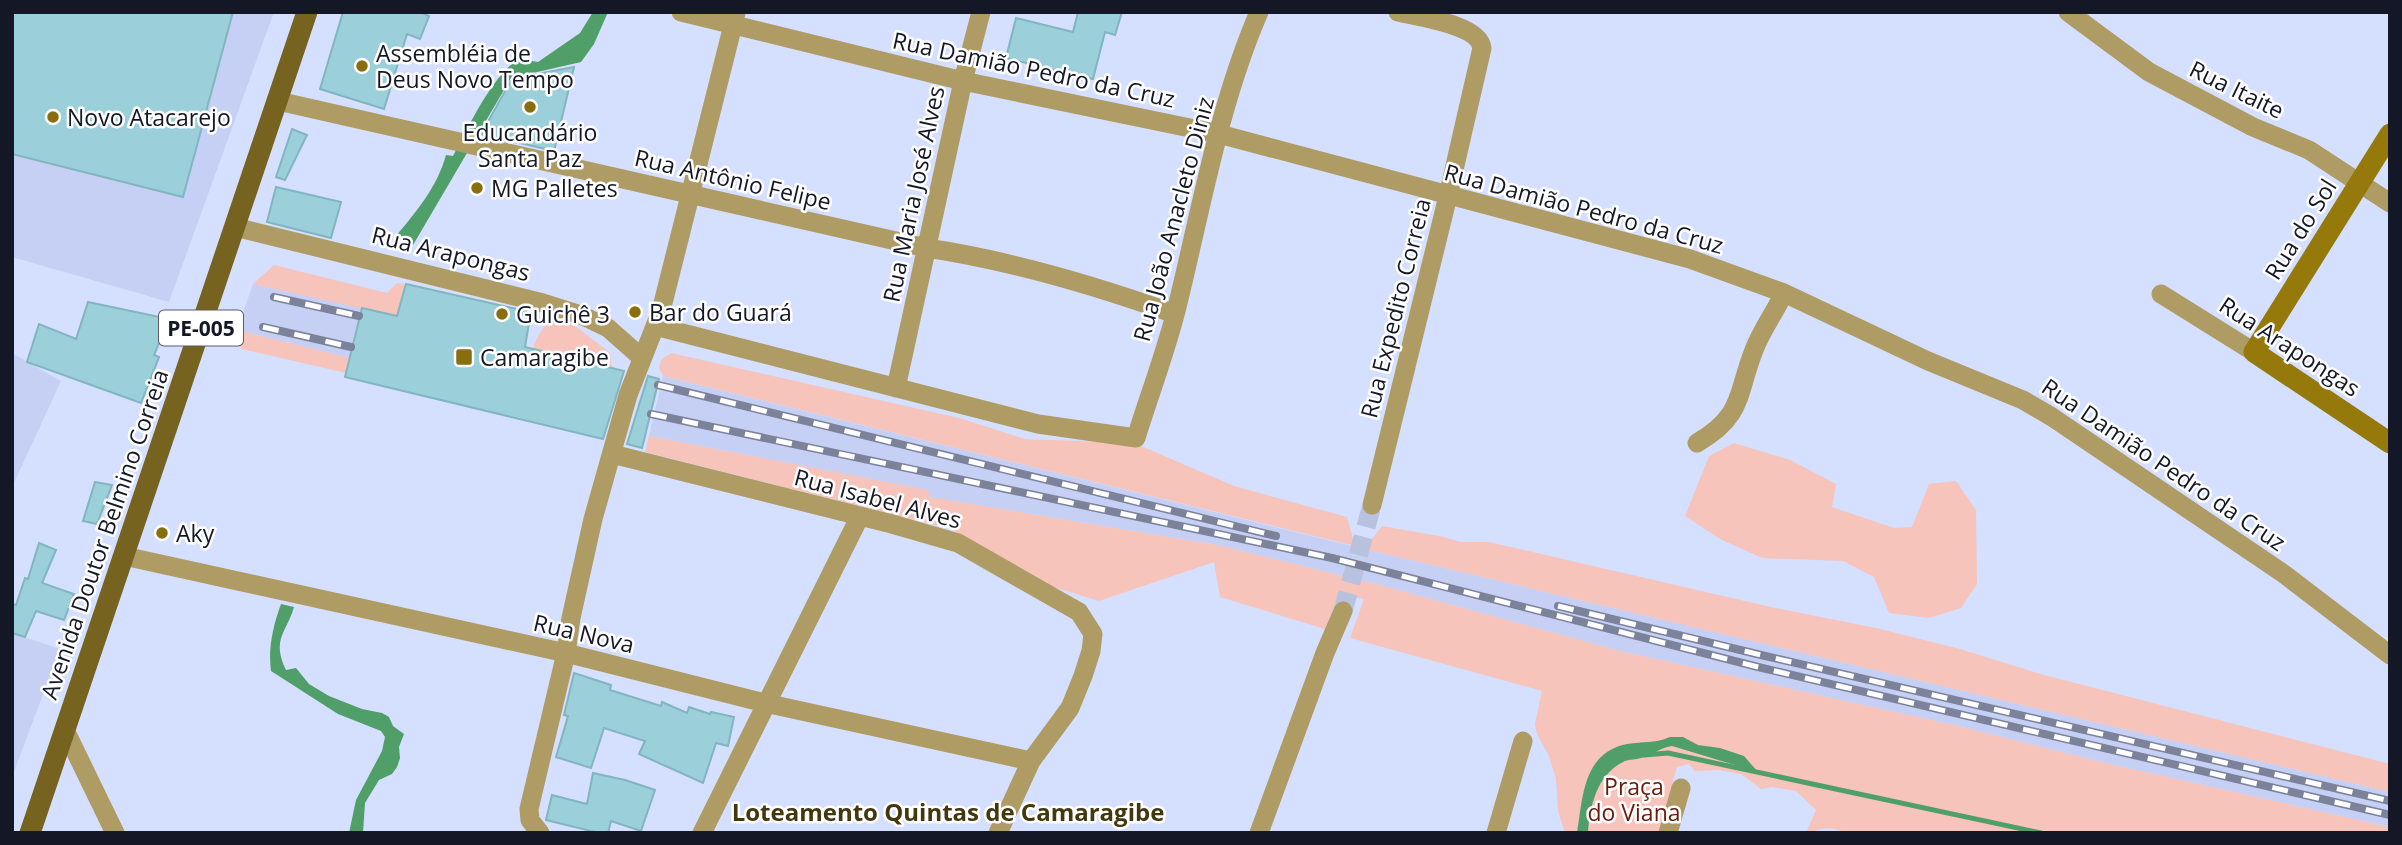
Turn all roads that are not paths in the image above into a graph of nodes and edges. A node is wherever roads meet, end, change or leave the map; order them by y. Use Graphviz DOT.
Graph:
graph roads {
  1 [pos="307,12"];
  2 [pos="681,12"];
  3 [pos="981,12"];
  4 [pos="1259,12"];
  5 [pos="1398,12"];
  6 [pos="2068,12"];
  7 [pos="735,19"];
  8 [pos="1463,20"];
  9 [pos="963,80"];
  10 [pos="278,101"];
  11 [pos="1219,134"];
  12 [pos="2390,134"];
  13 [pos="2360,184"];
  14 [pos="691,194"];
  15 [pos="1448,196"];
  16 [pos="2390,202"];
  17 [pos="235,227"];
  18 [pos="927,248"];
  19 [pos="1784,293"];
  20 [pos="2161,294"];
  21 [pos="1175,314"];
  22 [pos="655,326"];
  23 [pos="2254,352"];
  24 [pos="642,358"];
  25 [pos="896,388"];
  26 [pos="1697,443"];
  27 [pos="2390,443"];
  28 [pos="612,454"];
  29 [pos="1372,505"];
  30 [pos="860,516"];
  31 [pos="124,556"];
  32 [pos="1343,611"];
  33 [pos="566,653"];
  34 [pos="2390,654"];
  35 [pos="765,704"];
  36 [pos="65,730"];
  37 [pos="1523,741"];
  38 [pos="1031,761"];
  39 [pos="1681,788"];
  40 [pos="30,833"];
  41 [pos="115,833"];
  42 [pos="540,833"];
  43 [pos="702,833"];
  44 [pos="998,833"];
  45 [pos="1259,833"];
  46 [pos="1496,833"];
  47 [pos="1668,833"];
  1 -- 10 [label="main road, Avenida Doutor Belmino Correia / PE-005"];
  2 -- 7 [label="street, Rua Damião Pedro da Cruz"];
  3 -- 9 [label="street, Rua Maria José Alves"];
  4 -- 11 [label="street, Rua João Anacleto Diniz"];
  5 -- 8 [label="street"];
  6 -- 13 [label="street, Rua Itaite"];
  7 -- 9 [label="street, Rua Damião Pedro da Cruz"];
  7 -- 14 [label="street"];
  8 -- 15 [label="street, Rua Expedito Correia"];
  9 -- 11 [label="street, Rua Damião Pedro da Cruz"];
  9 -- 18 [label="street, Rua Maria José Alves"];
  10 -- 14 [label="street, Rua Antônio Felipe"];
  10 -- 17 [label="main road, Avenida Doutor Belmino Correia / PE-005"];
  11 -- 15 [label="street, Rua Damião Pedro da Cruz"];
  11 -- 21 [label="street, Rua João Anacleto Diniz"];
  12 -- 13 [label="street, Rua do Sol"];
  13 -- 16 [label="street, Rua Itaite"];
  13 -- 23 [label="street, Rua do Sol"];
  14 -- 18 [label="street, Rua Antônio Felipe"];
  14 -- 22 [label="street"];
  15 -- 19 [label="street, Rua Damião Pedro da Cruz"];
  15 -- 29 [label="street, Rua Expedito Correia"];
  17 -- 24 [label="street, Rua Arapongas"];
  17 -- 31 [label="main road, Avenida Doutor Belmino Correia / PE-005"];
  18 -- 21 [label="street, Rua Antônio Felipe"];
  18 -- 25 [label="street, Rua Maria José Alves"];
  19 -- 26 [label="street"];
  19 -- 34 [label="street, Rua Damião Pedro da Cruz"];
  20 -- 23 [label="street, Rua Arapongas"];
  21 -- 25 [label="street, Rua João Anacleto Diniz"];
  22 -- 24 [label="street"];
  22 -- 25 [label="street"];
  23 -- 27 [label="street, Rua Arapongas"];
  24 -- 28 [label="street"];
  28 -- 30 [label="street, Rua Isabel Alves"];
  28 -- 33 [label="street"];
  30 -- 35 [label="street"];
  30 -- 38 [label="street, Rua Isabel Alves"];
  31 -- 33 [label="street, Rua Nova"];
  31 -- 36 [label="main road, Avenida Doutor Belmino Correia / PE-005"];
  32 -- 45 [label="street"];
  33 -- 35 [label="street, Rua Nova"];
  33 -- 42 [label="street"];
  35 -- 38 [label="street, Rua Nova"];
  35 -- 43 [label="street"];
  36 -- 40 [label="main road, Avenida Doutor Belmino Correia / PE-005"];
  36 -- 41 [label="street"];
  37 -- 46 [label="street"];
  38 -- 44 [label="street, Rua Isabel Alves"];
  39 -- 47 [label="street"];
}
